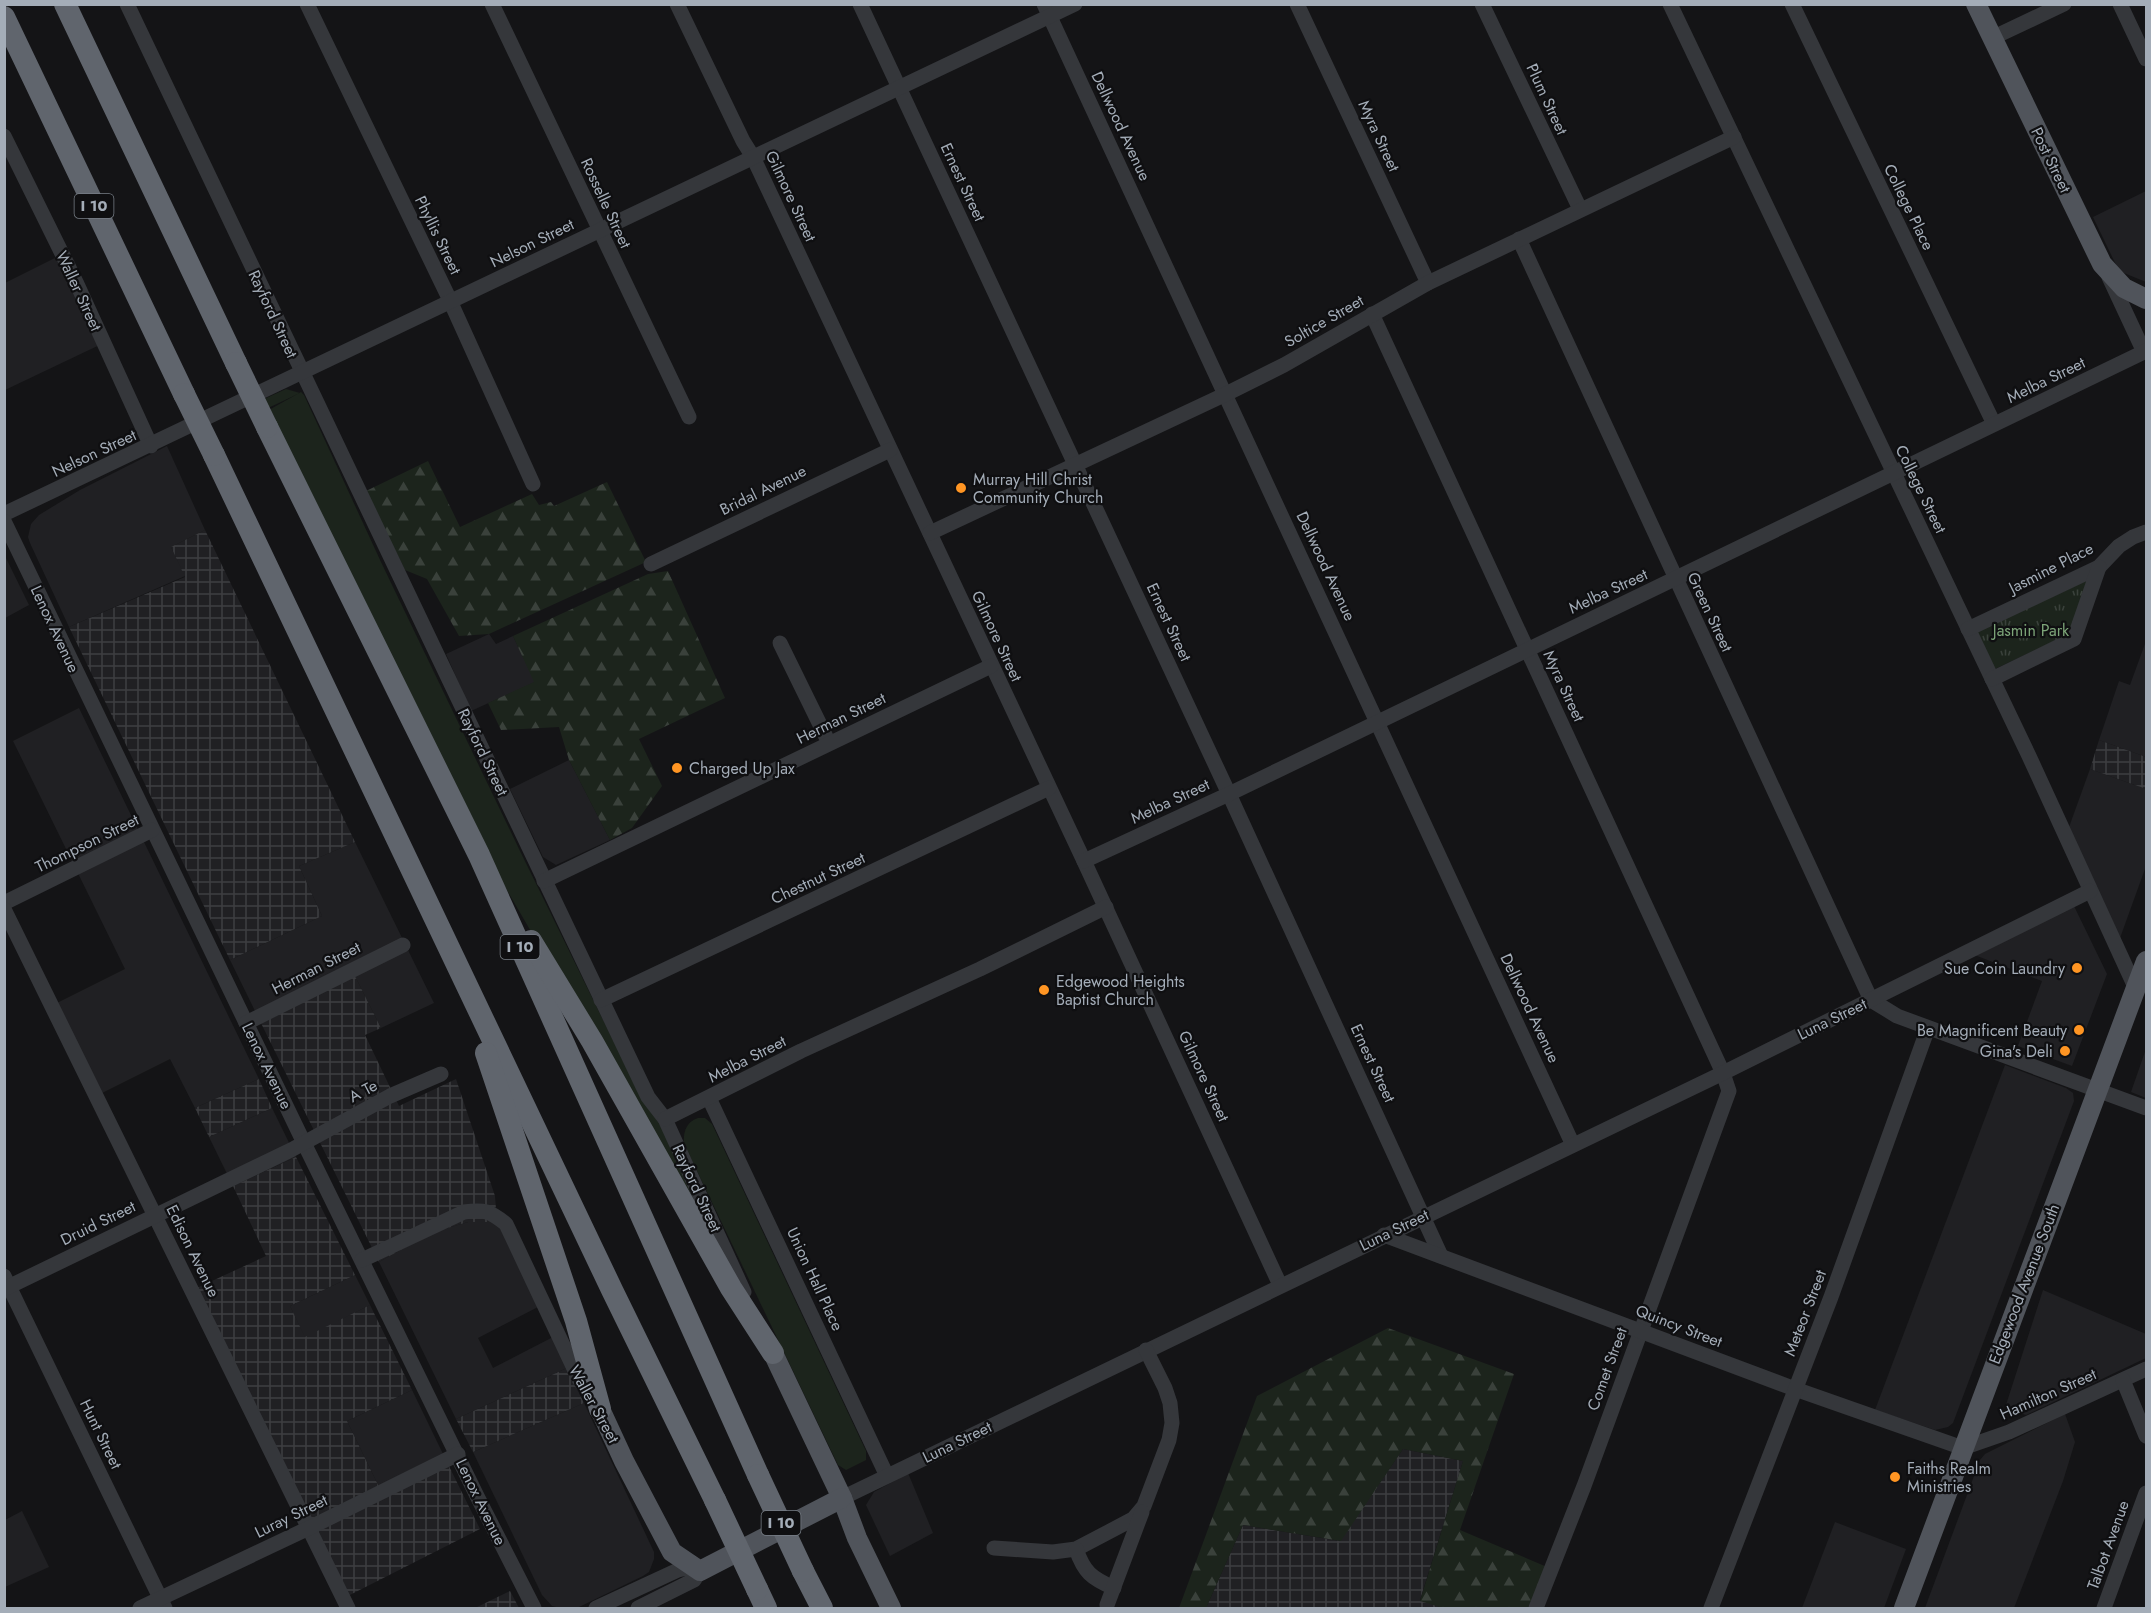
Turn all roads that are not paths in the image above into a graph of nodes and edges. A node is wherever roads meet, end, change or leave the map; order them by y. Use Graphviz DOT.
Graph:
graph roads {
  1 [pos="65,4"];
  2 [pos="127,4"];
  3 [pos="308,4"];
  4 [pos="492,4"];
  5 [pos="677,4"];
  6 [pos="860,4"];
  7 [pos="1075,4"];
  8 [pos="1297,4"];
  9 [pos="1482,4"];
  10 [pos="1670,4"];
  11 [pos="1792,4"];
  12 [pos="1976,4"];
  13 [pos="2064,4"];
  14 [pos="2120,4"];
  15 [pos="1047,11"];
  16 [pos="4,17"];
  17 [pos="2141,35"];
  18 [pos="1992,38"];
  19 [pos="2146,59"];
  20 [pos="900,88"];
  21 [pos="4,136"];
  22 [pos="1734,137"];
  23 [pos="753,157"];
  24 [pos="1580,209"];
  25 [pos="599,231"];
  26 [pos="1519,239"];
  27 [pos="2104,266"];
  28 [pos="1428,283"];
  29 [pos="2146,299"];
  30 [pos="450,302"];
  31 [pos="1372,314"];
  32 [pos="2145,352"];
  33 [pos="302,374"];
  34 [pos="1226,393"];
  35 [pos="688,417"];
  36 [pos="1994,424"];
  37 [pos="151,446"];
  38 [pos="890,450"];
  39 [pos="1076,466"];
  40 [pos="1893,473"];
  41 [pos="533,484"];
  42 [pos="4,514"];
  43 [pos="4,521"];
  44 [pos="2146,532"];
  45 [pos="930,533"];
  46 [pos="651,564"];
  47 [pos="2099,567"];
  48 [pos="1675,579"];
  49 [pos="1968,629"];
  50 [pos="780,643"];
  51 [pos="1527,650"];
  52 [pos="991,666"];
  53 [pos="1992,679"];
  54 [pos="1378,722"];
  55 [pos="829,743"];
  56 [pos="1049,788"];
  57 [pos="1229,794"];
  58 [pos="152,830"];
  59 [pos="399,841"];
  60 [pos="478,855"];
  61 [pos="1084,861"];
  62 [pos="544,881"];
  63 [pos="2090,891"];
  64 [pos="4,903"];
  65 [pos="1106,907"];
  66 [pos="4,909"];
  67 [pos="403,945"];
  68 [pos="2146,961"];
  69 [pos="2136,989"];
  70 [pos="601,1000"];
  71 [pos="1871,1000"];
  72 [pos="246,1023"];
  73 [pos="1928,1029"];
  74 [pos="1723,1073"];
  75 [pos="441,1074"];
  76 [pos="2097,1091"];
  77 [pos="709,1098"];
  78 [pos="2146,1108"];
  79 [pos="665,1119"];
  80 [pos="304,1143"];
  81 [pos="1573,1144"];
  82 [pos="156,1215"];
  83 [pos="1424,1216"];
  84 [pos="1384,1235"];
  85 [pos="1441,1256"];
  86 [pos="362,1260"];
  87 [pos="6,1284"];
  88 [pos="1280,1285"];
  89 [pos="1640,1331"];
  90 [pos="1146,1350"];
  91 [pos="772,1353"];
  92 [pos="2146,1369"];
  93 [pos="2123,1380"];
  94 [pos="1796,1389"];
  95 [pos="600,1409"];
  96 [pos="2146,1436"];
  97 [pos="1963,1448"];
  98 [pos="458,1454"];
  99 [pos="887,1476"];
  100 [pos="2146,1493"];
  101 [pos="842,1498"];
  102 [pos="1144,1506"];
  103 [pos="309,1528"];
  104 [pos="994,1548"];
  105 [pos="1076,1549"];
  106 [pos="700,1571"];
  107 [pos="1114,1588"];
  108 [pos="762,1599"];
  109 [pos="163,1603"];
  110 [pos="1107,1605"];
  111 [pos="140,1608"];
  112 [pos="348,1608"];
  113 [pos="534,1608"];
  114 [pos="596,1608"];
  115 [pos="638,1608"];
  116 [pos="822,1608"];
  117 [pos="891,1608"];
  118 [pos="1536,1608"];
  119 [pos="1711,1608"];
  120 [pos="1904,1608"];
  121 [pos="2104,1608"];
  1 -- 60 [label="highway, I 10, bridge"];
  2 -- 33 [label="street, Rayford Street"];
  3 -- 30 [label="street, Phyllis Street"];
  4 -- 25 [label="street, Rosselle Street"];
  5 -- 23 [label="street, Gilmore Street"];
  6 -- 20 [label="street, Ernest Street"];
  7 -- 15 [label="street, Nelson Street"];
  8 -- 28 [label="street, Myra Street"];
  9 -- 24 [label="street, Plum Street"];
  10 -- 22 [label="street, College Street"];
  11 -- 36 [label="street, College Place"];
  12 -- 18 [label="main road, Post Street"];
  13 -- 18 [label="street"];
  14 -- 17 [label="street"];
  15 -- 20 [label="street, Nelson Street"];
  15 -- 34 [label="street, Dellwood Avenue"];
  16 -- 59 [label="highway, I 10, bridge"];
  17 -- 19 [label="street"];
  18 -- 27 [label="main road, Post Street"];
  20 -- 23 [label="street, Nelson Street"];
  20 -- 39 [label="street, Ernest Street"];
  21 -- 37 [label="street, Waller Street"];
  22 -- 24 [label="street, Soltice Street"];
  22 -- 40 [label="street, College Street"];
  23 -- 25 [label="street, Nelson Street"];
  23 -- 38 [label="street, Gilmore Street"];
  24 -- 26 [label="street, Soltice Street"];
  25 -- 30 [label="street, Nelson Street"];
  25 -- 35 [label="street, Rosselle Street"];
  26 -- 28 [label="street, Soltice Street"];
  26 -- 48 [label="street, Green Street"];
  27 -- 29 [label="main road, Post Street"];
  27 -- 32 [label="street"];
  28 -- 31 [label="street, Soltice Street"];
  30 -- 33 [label="street, Nelson Street"];
  30 -- 41 [label="street, Phyllis Street"];
  31 -- 34 [label="street, Soltice Street"];
  31 -- 51 [label="street, Myra Street"];
  32 -- 36 [label="street, Melba Street"];
  33 -- 37 [label="street, Nelson Street"];
  33 -- 62 [label="street, Rayford Street"];
  34 -- 39 [label="street, Soltice Street"];
  34 -- 54 [label="street, Dellwood Avenue"];
  36 -- 40 [label="street, Melba Street"];
  37 -- 42 [label="street, Nelson Street"];
  38 -- 45 [label="street, Gilmore Street"];
  38 -- 46 [label="street, Bridal Avenue"];
  39 -- 45 [label="street, Soltice Street"];
  39 -- 57 [label="street, Ernest Street"];
  40 -- 48 [label="street, Melba Street"];
  40 -- 49 [label="street, College Street"];
  43 -- 58 [label="street, Lenox Avenue"];
  44 -- 47 [label="street, Jasmine Place"];
  45 -- 52 [label="street, Gilmore Street"];
  47 -- 49 [label="street, Jasmine Place"];
  47 -- 53 [label="street"];
  48 -- 51 [label="street, Melba Street"];
  48 -- 71 [label="street, Green Street"];
  49 -- 53 [label="street, College Street"];
  50 -- 55 [label="street"];
  51 -- 54 [label="street, Melba Street"];
  51 -- 74 [label="street, Myra Street"];
  52 -- 55 [label="street, Herman Street"];
  52 -- 56 [label="street, Gilmore Street"];
  53 -- 63 [label="street, College Street"];
  54 -- 57 [label="street, Melba Street"];
  54 -- 81 [label="street, Dellwood Avenue"];
  55 -- 62 [label="street, Herman Street"];
  56 -- 61 [label="street, Gilmore Street"];
  56 -- 70 [label="street, Chestnut Street"];
  57 -- 61 [label="street, Melba Street"];
  57 -- 83 [label="street, Ernest Street"];
  58 -- 64 [label="street, Thompson Street"];
  58 -- 72 [label="street, Lenox Avenue"];
  59 -- 95 [label="highway"];
  59 -- 108 [label="highway, I 10, bridge"];
  60 -- 91 [label="highway"];
  60 -- 116 [label="highway, I 10, bridge"];
  61 -- 65 [label="street, Gilmore Street"];
  62 -- 70 [label="street, Rayford Street"];
  63 -- 69 [label="street, College Street"];
  63 -- 71 [label="street, Luna Street"];
  65 -- 77 [label="street, Melba Street"];
  65 -- 88 [label="street, Gilmore Street"];
  66 -- 82 [label="street, Edison Avenue"];
  67 -- 72 [label="street, Herman Street"];
  68 -- 69 [label="main road, Edgewood Avenue South"];
  69 -- 76 [label="main road, Edgewood Avenue South"];
  70 -- 79 [label="street, Rayford Street"];
  71 -- 73 [label="street"];
  71 -- 74 [label="street, Luna Street"];
  72 -- 80 [label="street, Lenox Avenue"];
  73 -- 76 [label="street"];
  73 -- 94 [label="street, Meteor Street"];
  74 -- 81 [label="street, Luna Street"];
  74 -- 89 [label="street, Comet Street"];
  75 -- 80 [label="street, A Te"];
  76 -- 78 [label="street"];
  76 -- 97 [label="main road, Edgewood Avenue South"];
  77 -- 79 [label="street, Melba Street"];
  77 -- 99 [label="street, Union Hall Place"];
  79 -- 91 [label="street, Rayford Street"];
  80 -- 82 [label="street, Druid Street"];
  80 -- 86 [label="street, Lenox Avenue"];
  81 -- 83 [label="street, Luna Street"];
  82 -- 87 [label="street, Druid Street"];
  82 -- 103 [label="street, Edison Avenue"];
  83 -- 84 [label="street, Luna Street"];
  83 -- 85 [label="street, Ernest Street"];
  84 -- 85 [label="street, Quincy Street"];
  84 -- 88 [label="street, Luna Street"];
  85 -- 89 [label="street, Quincy Street"];
  86 -- 95 [label="street, Waller Street"];
  86 -- 98 [label="street, Lenox Avenue"];
  87 -- 109 [label="street, Hunt Street"];
  88 -- 90 [label="street, Luna Street"];
  89 -- 94 [label="street, Quincy Street"];
  89 -- 118 [label="street, Comet Street"];
  90 -- 99 [label="street, Luna Street"];
  90 -- 102 [label="street"];
  91 -- 101 [label="main road, Rayford Street"];
  92 -- 93 [label="street, Hamilton Street"];
  93 -- 96 [label="street"];
  93 -- 97 [label="street, Hamilton Street"];
  94 -- 97 [label="street, Quincy Street"];
  94 -- 119 [label="street, Meteor Street"];
  95 -- 106 [label="main road, Waller Street"];
  97 -- 120 [label="main road, Edgewood Avenue South"];
  98 -- 103 [label="street, Luray Street"];
  98 -- 113 [label="street, Lenox Avenue"];
  99 -- 101 [label="street, Luna Street"];
  100 -- 121 [label="street, Talbot Avenue"];
  101 -- 106 [label="main road, Luna Street"];
  101 -- 117 [label="main road"];
  102 -- 105 [label="street"];
  102 -- 107 [label="street"];
  103 -- 109 [label="street, Luray Street"];
  103 -- 112 [label="street, Edison Avenue"];
  104 -- 105 [label="street"];
  105 -- 107 [label="street"];
  106 -- 114 [label="street, Luna Street"];
  106 -- 115 [label="street, Luna Street"];
  107 -- 110 [label="street"];
  109 -- 111 [label="street, Luray Street"];
}
